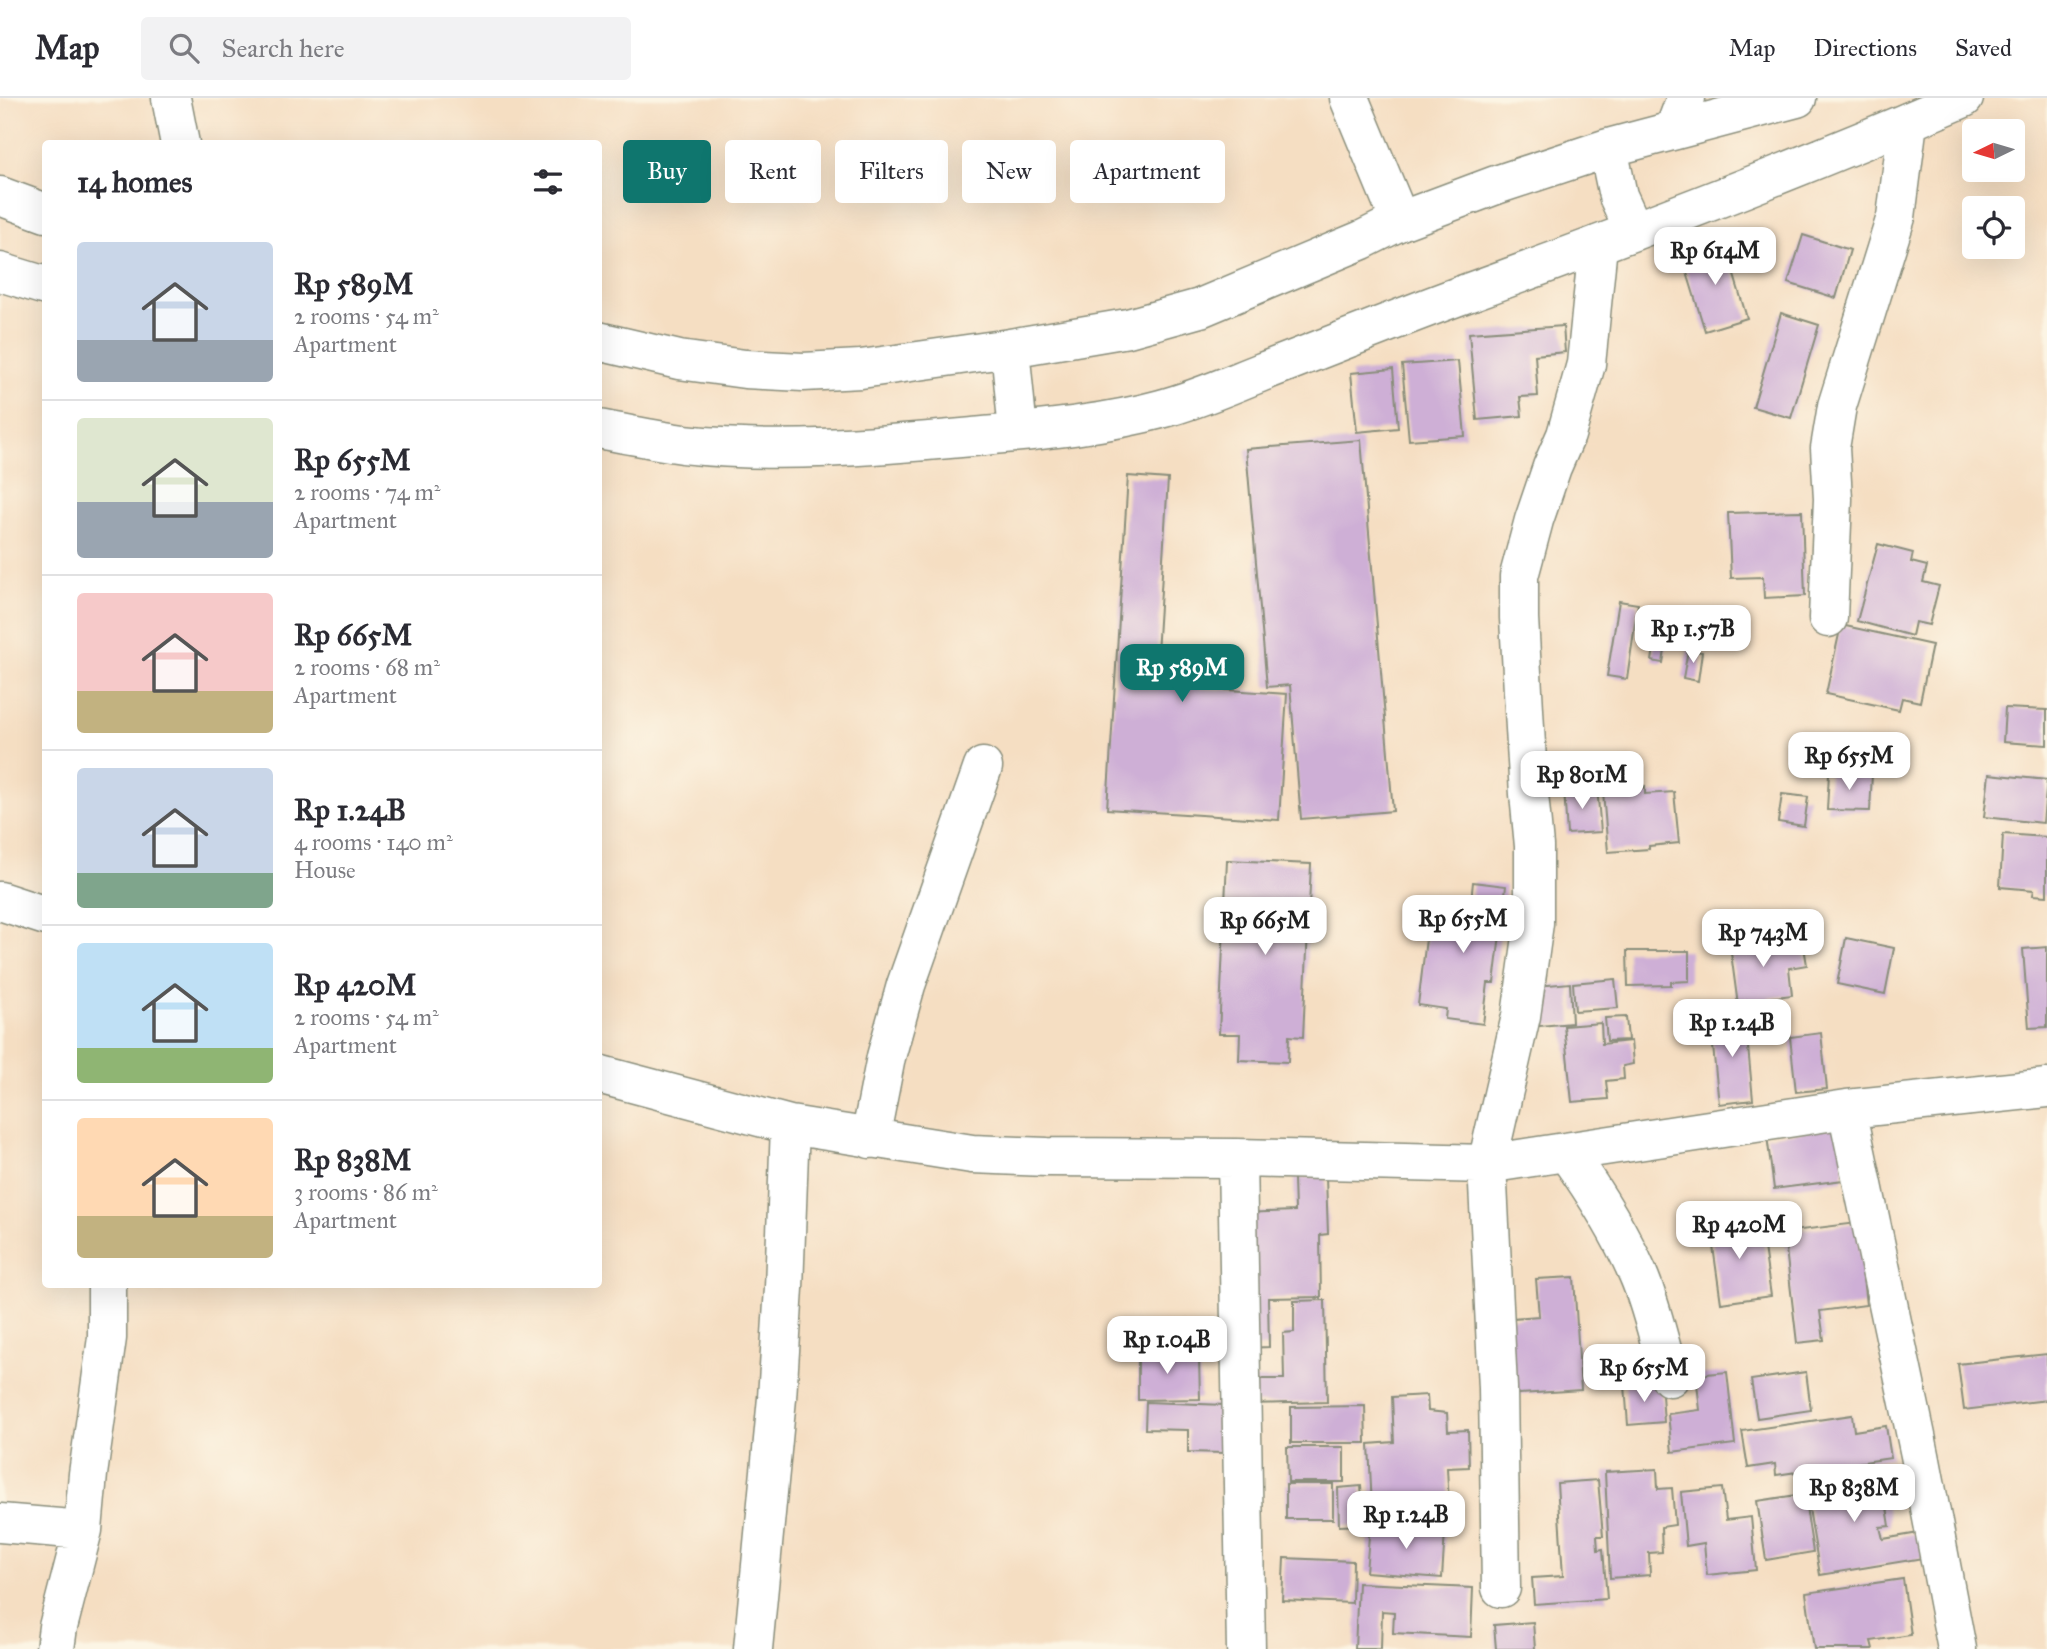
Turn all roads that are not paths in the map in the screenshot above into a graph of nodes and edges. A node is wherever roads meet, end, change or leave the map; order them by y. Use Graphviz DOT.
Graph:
graph roads {
  1 [pos="171,98"];
  2 [pos="1349,98"];
  3 [pos="1797,98"];
  4 [pos="1964,98"];
  5 [pos="1680,114"];
  6 [pos="1908,122"];
  7 [pos="179,140"];
  8 [pos="1608,148"];
  9 [pos="0,196"];
  10 [pos="42,212"];
  11 [pos="1400,221"];
  12 [pos="1634,231"];
  13 [pos="1598,245"];
  14 [pos="0,272"];
  15 [pos="42,285"];
  16 [pos="602,342"];
  17 [pos="1010,348"];
  18 [pos="602,430"];
  19 [pos="1018,432"];
  20 [pos="1828,618"];
  21 [pos="983,767"];
  22 [pos="0,901"];
  23 [pos="42,915"];
  24 [pos="602,1075"];
  25 [pos="2047,1088"];
  26 [pos="1847,1109"];
  27 [pos="790,1125"];
  28 [pos="870,1139"];
  29 [pos="1567,1153"];
  30 [pos="1237,1158"];
  31 [pos="1487,1164"];
  32 [pos="107,1288"];
  33 [pos="1670,1377"];
  34 [pos="0,1523"];
  35 [pos="83,1530"];
  36 [pos="1501,1588"];
  37 [pos="55,1649"];
  38 [pos="753,1649"];
  39 [pos="1246,1649"];
  40 [pos="1957,1649"];
  1 -- 7 [label="main road"];
  2 -- 11 [label="main road"];
  3 -- 5 [label="main road"];
  4 -- 6 [label="main road"];
  5 -- 8 [label="main road"];
  6 -- 12 [label="main road"];
  6 -- 20 [label="main road"];
  8 -- 11 [label="main road"];
  8 -- 12 [label="main road"];
  9 -- 10 [label="main road"];
  11 -- 17 [label="main road"];
  12 -- 13 [label="main road"];
  13 -- 19 [label="main road"];
  13 -- 31 [label="main road"];
  14 -- 15 [label="main road"];
  16 -- 17 [label="main road"];
  17 -- 19 [label="main road"];
  18 -- 19 [label="main road"];
  21 -- 28 [label="main road"];
  22 -- 23 [label="main road"];
  24 -- 27 [label="main road"];
  25 -- 26 [label="main road"];
  26 -- 29 [label="main road"];
  26 -- 40 [label="main road"];
  27 -- 28 [label="main road"];
  27 -- 38 [label="main road"];
  28 -- 30 [label="main road"];
  29 -- 31 [label="main road"];
  29 -- 33 [label="main road"];
  30 -- 31 [label="main road"];
  30 -- 39 [label="main road"];
  31 -- 36 [label="main road"];
  32 -- 35 [label="main road"];
  34 -- 35 [label="main road"];
  35 -- 37 [label="main road"];
}
